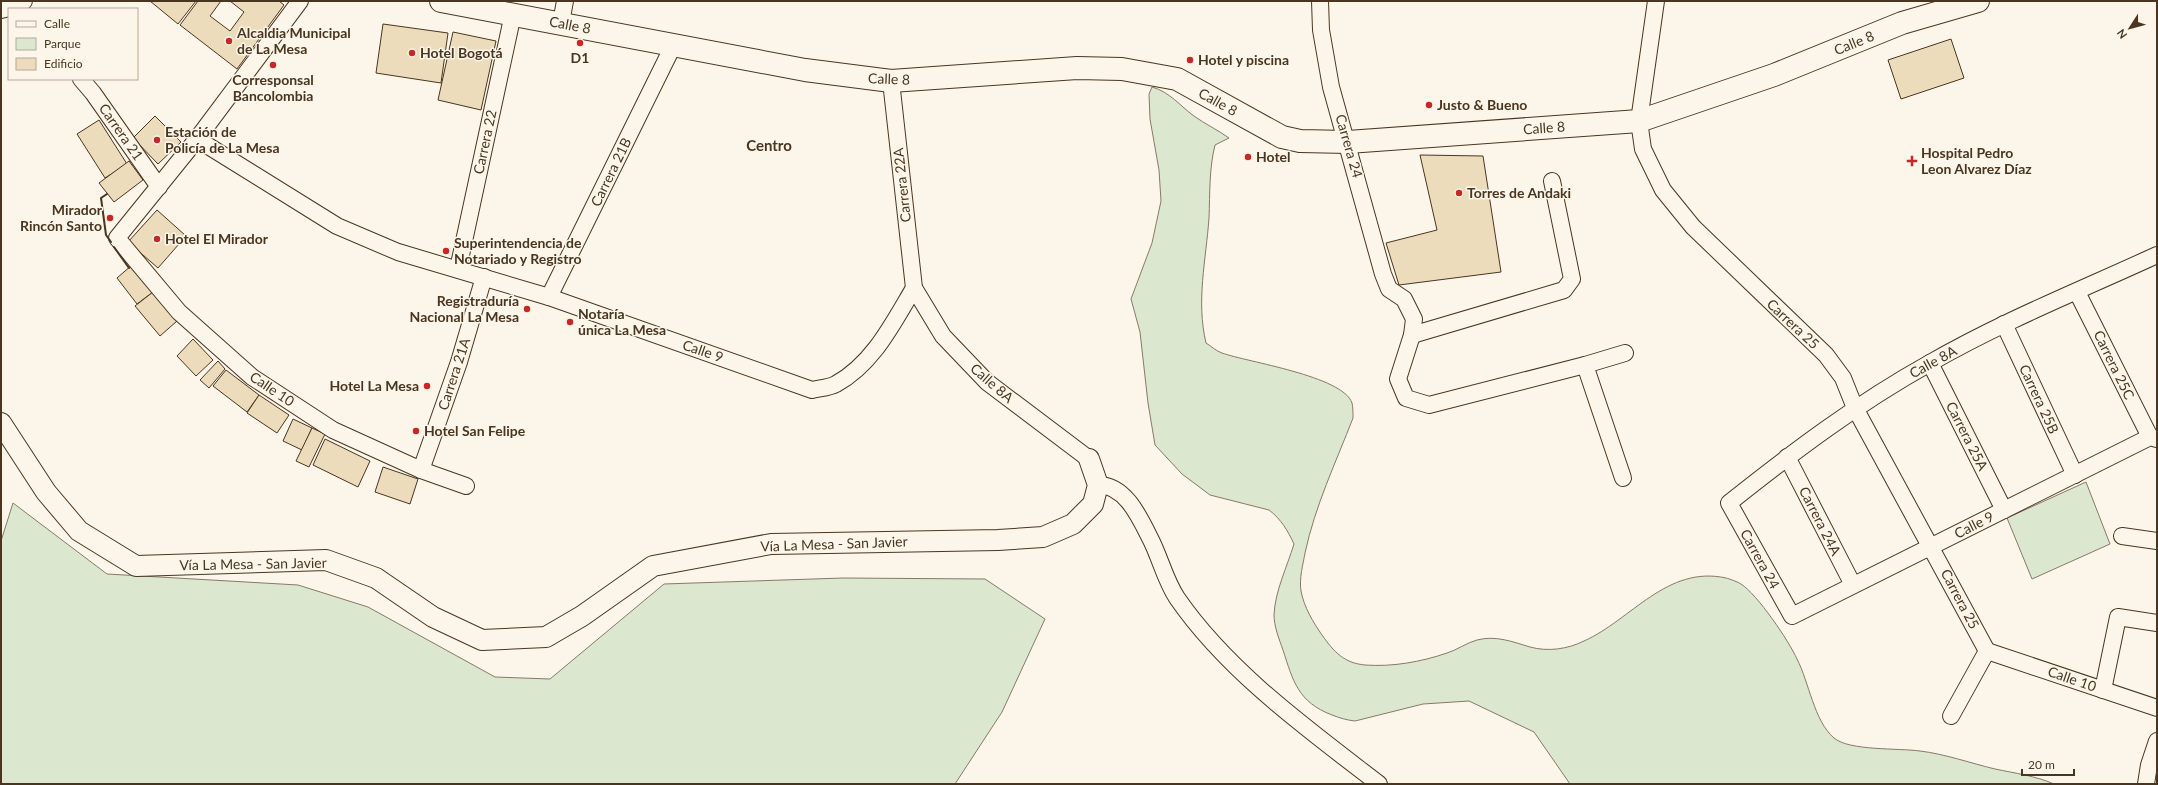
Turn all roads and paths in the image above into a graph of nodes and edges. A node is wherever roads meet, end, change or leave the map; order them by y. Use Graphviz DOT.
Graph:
graph roads {
  1 [pos="300,1"];
  2 [pos="441,1"];
  3 [pos="565,1"];
  4 [pos="1320,1"];
  5 [pos="1656,1"];
  6 [pos="1978,1"];
  7 [pos="21,5"];
  8 [pos="9,8"];
  9 [pos="513,14"];
  10 [pos="561,22"];
  11 [pos="673,46"];
  12 [pos="82,80"];
  13 [pos="891,81"];
  14 [pos="1639,121"];
  15 [pos="197,139"];
  16 [pos="1348,142"];
  17 [pos="1552,181"];
  18 [pos="159,187"];
  19 [pos="2157,255"];
  20 [pos="458,269"];
  21 [pos="484,277"];
  22 [pos="914,288"];
  23 [pos="2077,292"];
  24 [pos="548,297"];
  25 [pos="2004,324"];
  26 [pos="1412,334"];
  27 [pos="1625,353"];
  28 [pos="1930,363"];
  29 [pos="1585,365"];
  30 [pos="1855,408"];
  31 [pos="1,423"];
  32 [pos="2153,438"];
  33 [pos="1787,457"];
  34 [pos="1089,459"];
  35 [pos="421,470"];
  36 [pos="2075,475"];
  37 [pos="1623,478"];
  38 [pos="1098,485"];
  39 [pos="466,486"];
  40 [pos="1729,503"];
  41 [pos="2004,510"];
  42 [pos="2122,536"];
  43 [pos="2157,542"];
  44 [pos="1932,546"];
  45 [pos="1853,585"];
  46 [pos="1792,616"];
  47 [pos="2157,623"];
  48 [pos="1987,651"];
  49 [pos="2103,690"];
  50 [pos="2157,708"];
  51 [pos="1951,716"];
  52 [pos="2157,741"];
  53 [pos="1379,784"];
  54 [pos="2146,784"];
  1 -- 15 [label="street"];
  2 -- 9 [label="main road, Calle 8"];
  3 -- 10 [label="street"];
  4 -- 16 [label="street, Carrera 24"];
  5 -- 14 [label="street, Carrera 25"];
  6 -- 14 [label="main road, Calle 8"];
  7 -- 8 [label="street"];
  9 -- 10 [label="main road, Calle 8"];
  9 -- 20 [label="street, Carrera 22"];
  10 -- 11 [label="main road, Calle 8"];
  11 -- 13 [label="main road, Calle 8"];
  11 -- 24 [label="street, Carrera 21B"];
  12 -- 18 [label="street, Carrera 21"];
  13 -- 16 [label="main road, Calle 8"];
  13 -- 22 [label="street, Carrera 22A"];
  14 -- 16 [label="main road, Calle 8"];
  14 -- 30 [label="street, Carrera 25"];
  15 -- 18 [label="street"];
  15 -- 20 [label="street, Calle 9"];
  16 -- 26 [label="street, Carrera 24"];
  17 -- 26 [label="street"];
  18 -- 35 [label="street, Calle 10"];
  19 -- 23 [label="street, Calle 8A"];
  20 -- 21 [label="street, Calle 9"];
  21 -- 24 [label="street, Calle 9"];
  21 -- 35 [label="street, Carrera 21A"];
  22 -- 24 [label="street, Calle 9"];
  22 -- 34 [label="street, Calle 8A"];
  23 -- 25 [label="street, Calle 8A"];
  23 -- 32 [label="street, Carrera 25C"];
  25 -- 28 [label="street, Calle 8A"];
  25 -- 36 [label="street, Carrera 25B"];
  26 -- 29 [label="street"];
  27 -- 29 [label="street"];
  28 -- 30 [label="street, Calle 8A"];
  28 -- 41 [label="street, Carrera 25A"];
  29 -- 37 [label="street"];
  30 -- 33 [label="street, Calle 8A"];
  30 -- 44 [label="street, Carrera 25"];
  31 -- 38 [label="street, Vía La Mesa - San Javier"];
  32 -- 36 [label="street, Calle 9"];
  33 -- 40 [label="street, Calle 8A"];
  33 -- 45 [label="street, Carrera 24A"];
  34 -- 38 [label="street"];
  35 -- 39 [label="street, Calle 10"];
  36 -- 41 [label="street, Calle 9"];
  38 -- 53 [label="street"];
  40 -- 46 [label="street, Carrera 24"];
  41 -- 44 [label="street, Calle 9"];
  42 -- 43 [label="street"];
  44 -- 45 [label="street, Calle 9"];
  44 -- 48 [label="street, Carrera 25"];
  45 -- 46 [label="street, Calle 9"];
  47 -- 49 [label="street"];
  48 -- 49 [label="street, Calle 10"];
  48 -- 51 [label="street"];
  49 -- 50 [label="street, Calle 10"];
  52 -- 54 [label="street"];
}
